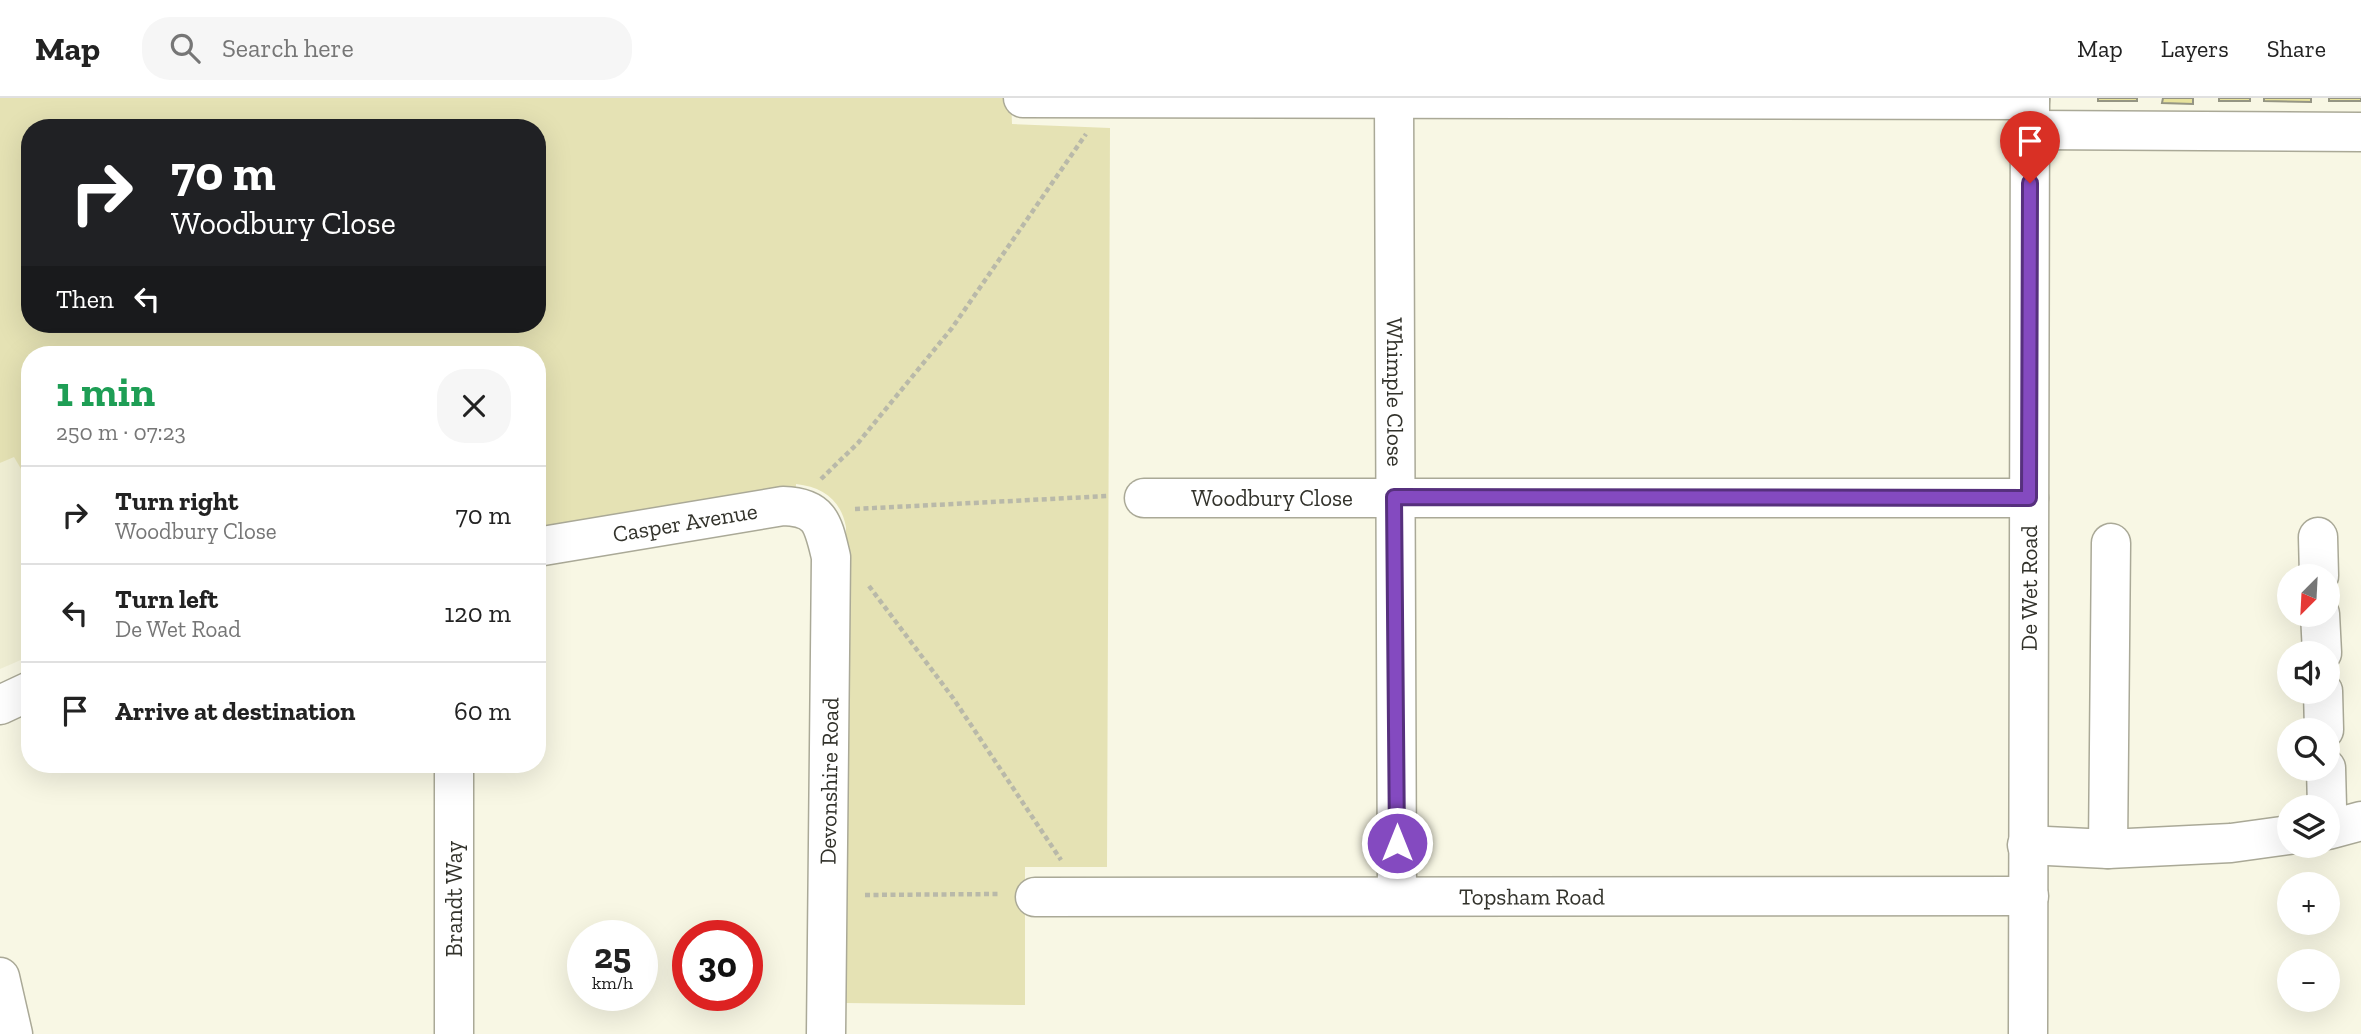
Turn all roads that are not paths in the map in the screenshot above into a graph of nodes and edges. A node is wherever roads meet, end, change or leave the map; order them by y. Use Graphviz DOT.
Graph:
graph roads {
  1 [pos="1023,98"];
  2 [pos="1101,98"];
  3 [pos="1394,100"];
  4 [pos="2030,109"];
  5 [pos="2361,132"];
  6 [pos="1394,497"];
  7 [pos="1144,498"];
  8 [pos="2029,498"];
  9 [pos="817,526"];
  10 [pos="2318,537"];
  11 [pos="2111,543"];
  12 [pos="546,546"];
  13 [pos="2319,564"];
  14 [pos="21,695"];
  15 [pos="0,705"];
  16 [pos="454,773"];
  17 [pos="2361,821"];
  18 [pos="2340,827"];
  19 [pos="2277,837"];
  20 [pos="2027,845"];
  21 [pos="2108,849"];
  22 [pos="1397,896"];
  23 [pos="2029,896"];
  24 [pos="1035,897"];
  25 [pos="0,977"];
  26 [pos="13,1034"];
  27 [pos="454,1034"];
  28 [pos="826,1034"];
  29 [pos="2028,1034"];
  1 -- 2 [label="street"];
  2 -- 3 [label="street"];
  3 -- 4 [label="street"];
  3 -- 6 [label="street, Whimple Close"];
  4 -- 5 [label="street"];
  4 -- 8 [label="street, De Wet Road"];
  6 -- 7 [label="street, Woodbury Close"];
  6 -- 8 [label="street, Woodbury Close"];
  6 -- 22 [label="street, Whimple Close"];
  8 -- 20 [label="street, De Wet Road"];
  9 -- 12 [label="street, Casper Avenue"];
  9 -- 28 [label="street, Devonshire Road"];
  10 -- 13 [label="street"];
  11 -- 21 [label="street"];
  14 -- 15 [label="street"];
  16 -- 27 [label="street, Brandt Way"];
  17 -- 18 [label="street"];
  19 -- 21 [label="street"];
  20 -- 21 [label="street"];
  20 -- 23 [label="street, De Wet Road"];
  22 -- 23 [label="street, Topsham Road"];
  22 -- 24 [label="street, Topsham Road"];
  23 -- 29 [label="street, De Wet Road"];
  25 -- 26 [label="street"];
}
